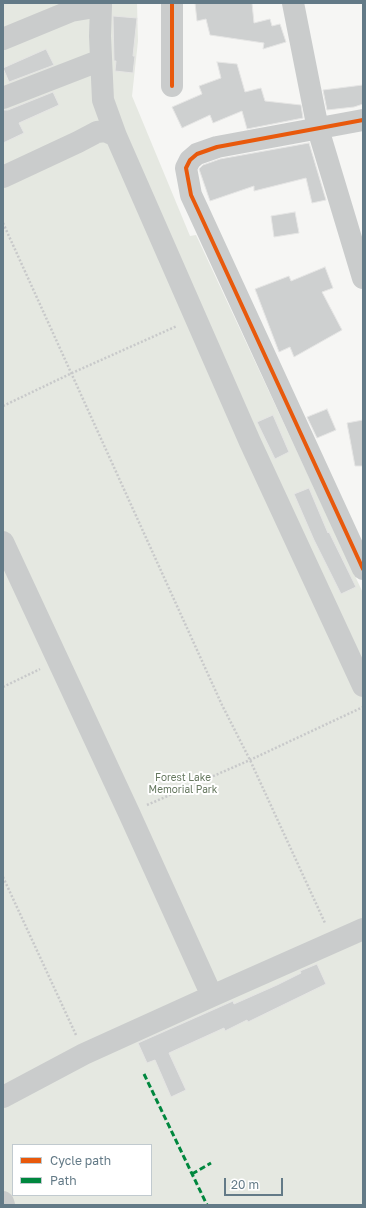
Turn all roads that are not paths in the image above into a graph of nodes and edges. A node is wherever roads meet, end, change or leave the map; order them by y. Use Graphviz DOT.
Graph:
graph roads {
  1 [pos="172,3"];
  2 [pos="293,3"];
  3 [pos="101,5"];
  4 [pos="3,39"];
  5 [pos="101,60"];
  6 [pos="172,86"];
  7 [pos="3,98"];
  8 [pos="363,120"];
  9 [pos="318,129"];
  10 [pos="116,136"];
  11 [pos="3,177"];
  12 [pos="363,278"];
  13 [pos="3,542"];
  14 [pos="363,569"];
  15 [pos="363,686"];
  16 [pos="363,929"];
  17 [pos="212,996"];
  18 [pos="3,1097"];
  1 -- 6 [label="street"];
  2 -- 9 [label="street"];
  3 -- 4 [label="street"];
  3 -- 5 [label="street"];
  5 -- 7 [label="street"];
  5 -- 10 [label="street"];
  8 -- 9 [label="street"];
  9 -- 12 [label="street"];
  9 -- 14 [label="street"];
  10 -- 11 [label="street"];
  10 -- 15 [label="street"];
  13 -- 17 [label="street"];
  16 -- 17 [label="street"];
  17 -- 18 [label="street"];
}
